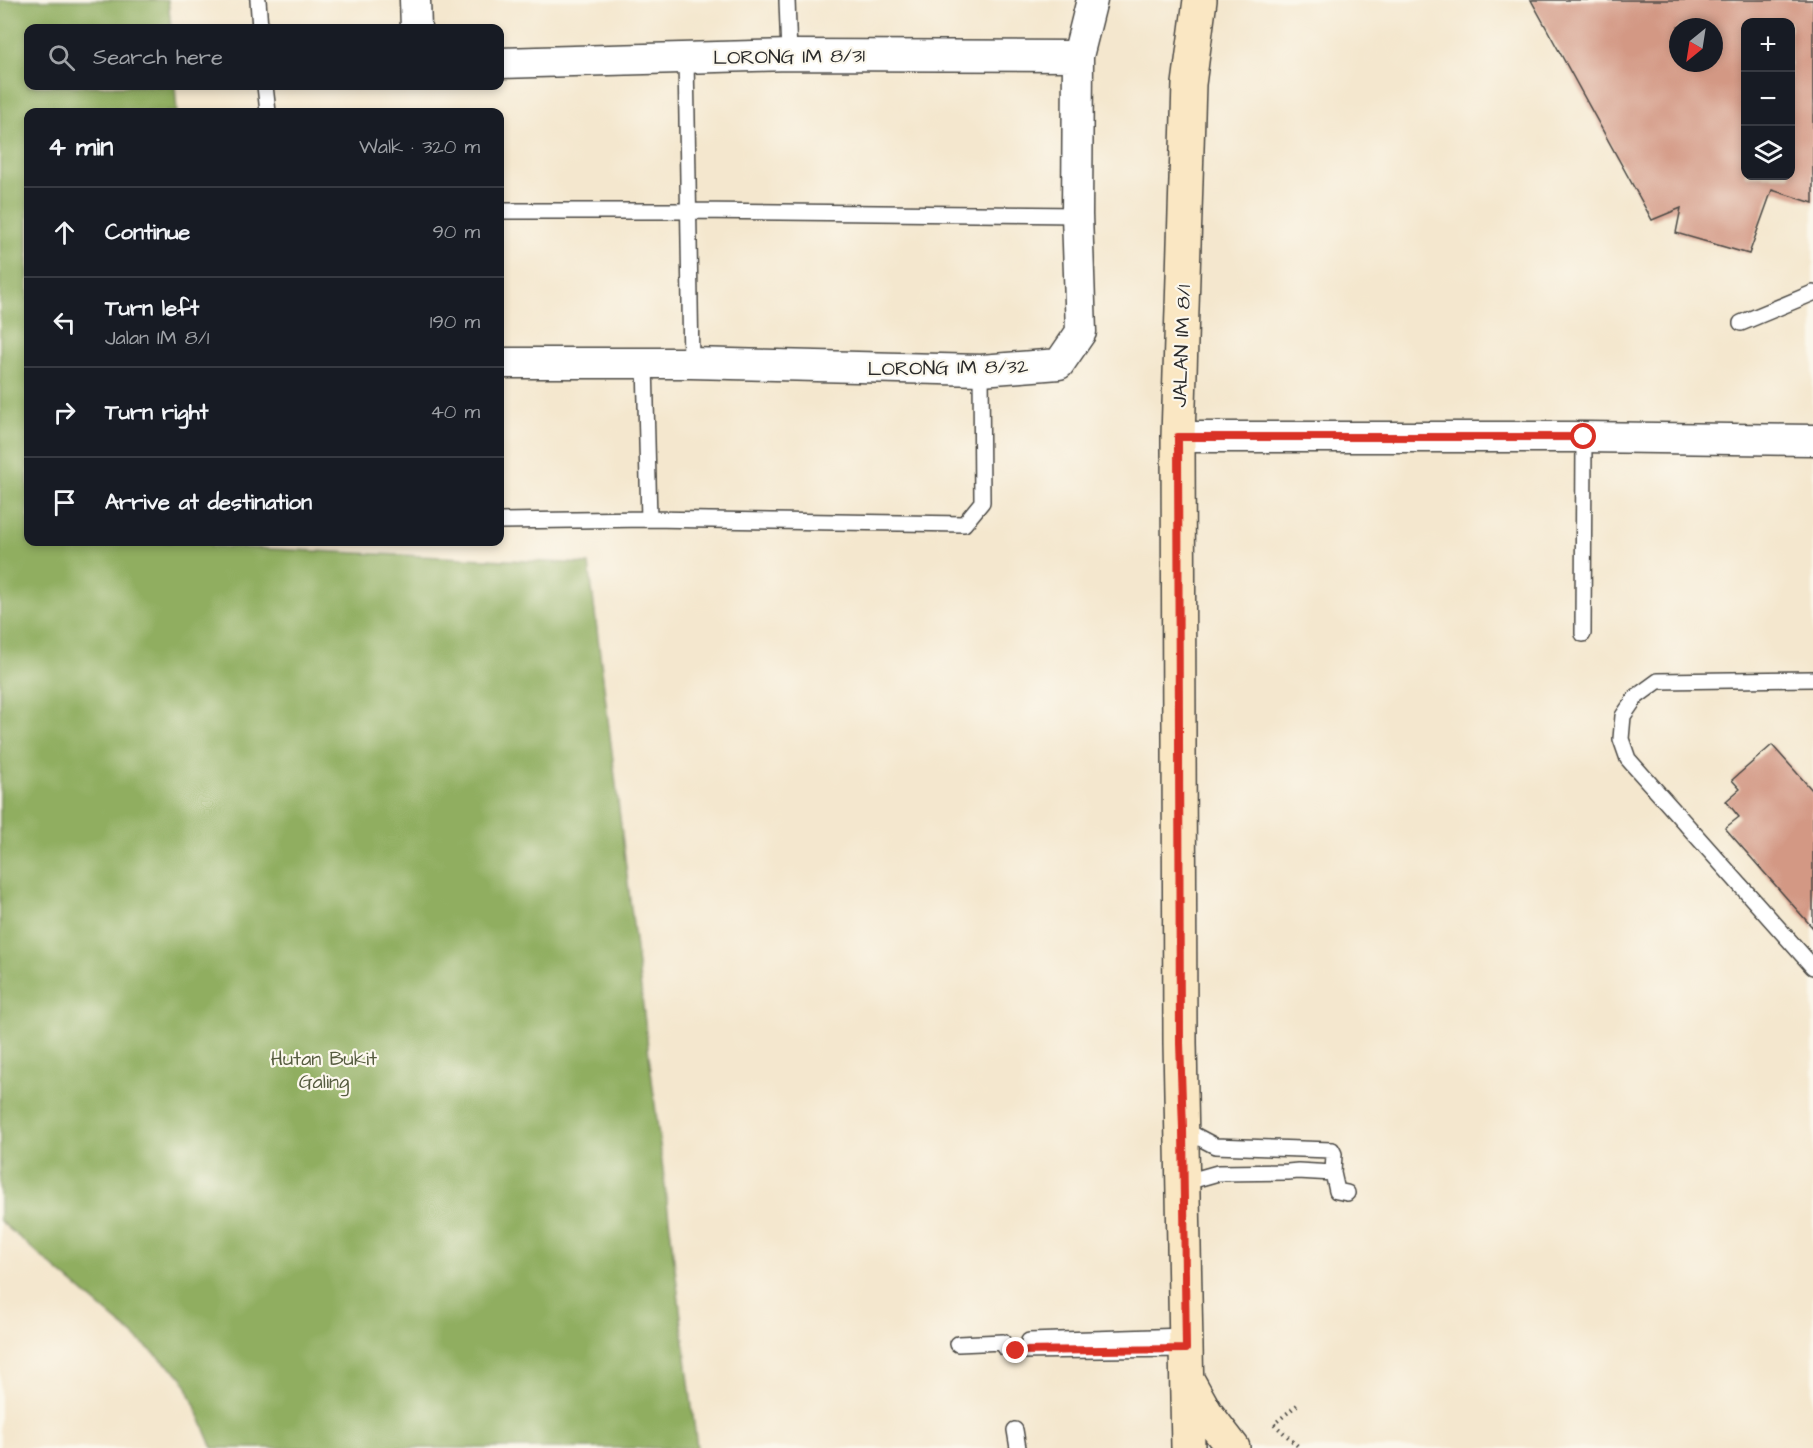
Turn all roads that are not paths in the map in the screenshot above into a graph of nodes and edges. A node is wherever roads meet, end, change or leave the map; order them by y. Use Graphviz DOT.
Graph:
graph roads {
  1 [pos="258,0"];
  2 [pos="415,0"];
  3 [pos="787,0"];
  4 [pos="1092,0"];
  5 [pos="1200,0"];
  6 [pos="260,24"];
  7 [pos="416,24"];
  8 [pos="789,55"];
  9 [pos="1078,56"];
  10 [pos="686,58"];
  11 [pos="504,63"];
  12 [pos="265,90"];
  13 [pos="268,108"];
  14 [pos="504,211"];
  15 [pos="688,211"];
  16 [pos="1077,215"];
  17 [pos="1813,293"];
  18 [pos="1741,323"];
  19 [pos="504,363"];
  20 [pos="692,363"];
  21 [pos="645,364"];
  22 [pos="981,370"];
  23 [pos="1178,437"];
  24 [pos="1584,437"];
  25 [pos="1813,440"];
  26 [pos="649,519"];
  27 [pos="504,520"];
  28 [pos="1583,634"];
  29 [pos="1813,679"];
  30 [pos="1813,967"];
  31 [pos="1183,1129"];
  32 [pos="1333,1173"];
  33 [pos="1183,1183"];
  34 [pos="1347,1193"];
  35 [pos="958,1344"];
  36 [pos="1186,1354"];
  37 [pos="1015,1430"];
  38 [pos="1018,1448"];
  39 [pos="1188,1448"];
  40 [pos="1233,1448"];
  1 -- 6 [label="lane"];
  2 -- 7 [label="street"];
  3 -- 8 [label="lane"];
  4 -- 9 [label="street, LORONG IM 8/32"];
  5 -- 23 [label="street, JALAN IM 8/1"];
  8 -- 9 [label="street, LORONG IM 8/31"];
  8 -- 10 [label="street, LORONG IM 8/31"];
  9 -- 16 [label="street, LORONG IM 8/32"];
  10 -- 11 [label="street, LORONG IM 8/31"];
  10 -- 15 [label="lane"];
  12 -- 13 [label="lane"];
  14 -- 15 [label="lane"];
  15 -- 16 [label="lane"];
  15 -- 20 [label="lane"];
  16 -- 22 [label="street, LORONG IM 8/32"];
  17 -- 18 [label="lane"];
  19 -- 21 [label="street, LORONG IM 8/32"];
  20 -- 21 [label="street, LORONG IM 8/32"];
  20 -- 22 [label="street, LORONG IM 8/32"];
  21 -- 26 [label="lane"];
  22 -- 26 [label="lane"];
  23 -- 24 [label="street"];
  23 -- 31 [label="street, JALAN IM 8/1"];
  24 -- 25 [label="street"];
  24 -- 28 [label="lane"];
  26 -- 27 [label="lane"];
  29 -- 30 [label="lane"];
  31 -- 32 [label="lane"];
  31 -- 33 [label="street, JALAN IM 8/1"];
  32 -- 33 [label="lane"];
  32 -- 34 [label="lane"];
  33 -- 36 [label="street, JALAN IM 8/1"];
  35 -- 36 [label="lane"];
  36 -- 39 [label="street, JALAN IM 8/1"];
  36 -- 40 [label="street, JALAN IM 8/1"];
  37 -- 38 [label="lane"];
}
